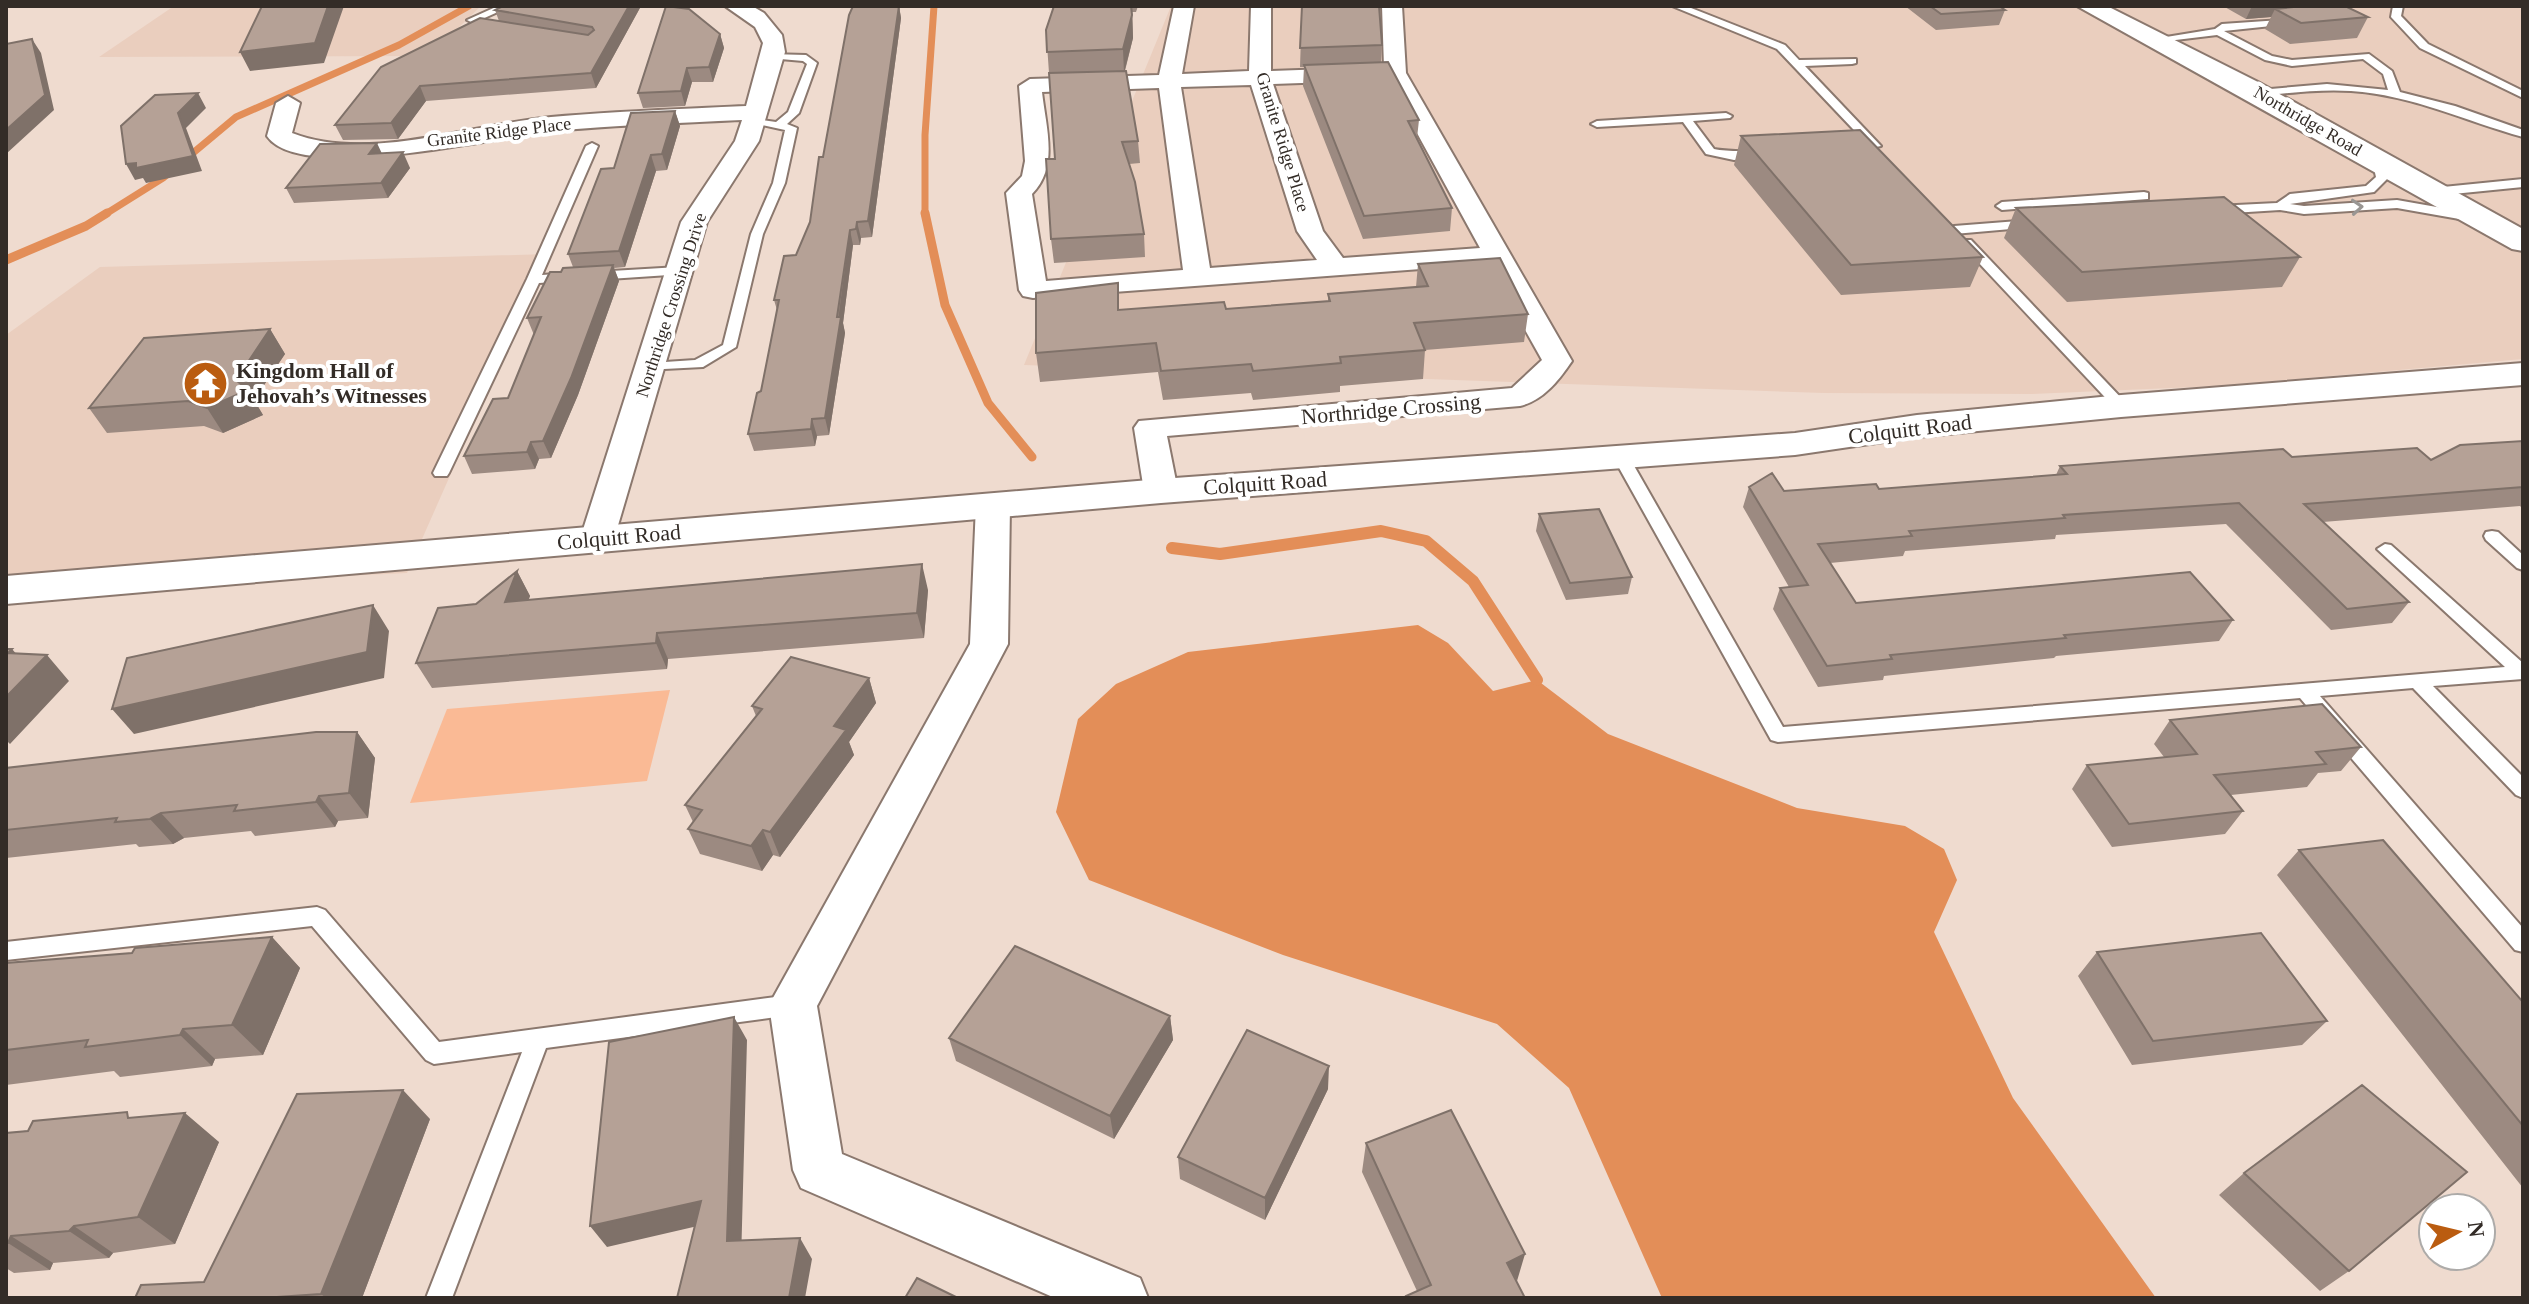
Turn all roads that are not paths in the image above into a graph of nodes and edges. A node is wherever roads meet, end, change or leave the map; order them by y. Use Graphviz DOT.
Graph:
graph roads {
  1 [pos="506,6"];
  2 [pos="735,6"];
  3 [pos="1184,6"];
  4 [pos="1261,6"];
  5 [pos="1392,6"];
  6 [pos="1677,6"];
  7 [pos="2089,6"];
  8 [pos="2398,6"];
  9 [pos="2311,19"];
  10 [pos="508,32"];
  11 [pos="2218,32"];
  12 [pos="2159,39"];
  13 [pos="773,56"];
  14 [pos="1852,61"];
  15 [pos="1796,63"];
  16 [pos="1395,73"];
  17 [pos="1260,78"];
  18 [pos="1169,81"];
  19 [pos="2259,93"];
  20 [pos="2395,94"];
  21 [pos="2523,95"];
  22 [pos="288,103"];
  23 [pos="1726,116"];
  24 [pos="1686,119"];
  25 [pos="764,120"];
  26 [pos="1597,124"];
  27 [pos="1857,127"];
  28 [pos="2523,134"];
  29 [pos="1843,136"];
  30 [pos="1754,142"];
  31 [pos="592,146"];
  32 [pos="1855,149"];
  33 [pos="1710,152"];
  34 [pos="1764,155"];
  35 [pos="2378,160"];
  36 [pos="2523,183"];
  37 [pos="2132,186"];
  38 [pos="2433,192"];
  39 [pos="2144,196"];
  40 [pos="2155,205"];
  41 [pos="2002,206"];
  42 [pos="2280,206"];
  43 [pos="2196,212"];
  44 [pos="1944,219"];
  45 [pos="2487,221"];
  46 [pos="2051,223"];
  47 [pos="1954,230"];
  48 [pos="2523,242"];
  49 [pos="1496,255"];
  50 [pos="1346,267"];
  51 [pos="679,271"];
  52 [pos="1198,278"];
  53 [pos="534,279"];
  54 [pos="1167,281"];
  55 [pos="650,367"];
  56 [pos="2523,374"];
  57 [pos="2121,406"];
  58 [pos="1621,457"];
  59 [pos="441,473"];
  60 [pos="1161,491"];
  61 [pos="993,505"];
  62 [pos="2492,536"];
  63 [pos="597,539"];
  64 [pos="2385,549"];
  65 [pos="2523,564"];
  66 [pos="6,590"];
  67 [pos="2523,672"];
  68 [pos="2417,681"];
  69 [pos="2305,691"];
  70 [pos="2523,790"];
  71 [pos="2523,943"];
  72 [pos="6,951"];
  73 [pos="793,1005"];
  74 [pos="538,1040"];
  75 [pos="444,1297"];
  76 [pos="1120,1298"];
  1 -- 10 [label="lane"];
  2 -- 13 [label="street"];
  3 -- 18 [label="street"];
  4 -- 17 [label="street, Granite Ridge Place"];
  5 -- 16 [label="street, Northridge Crossing"];
  6 -- 15 [label="lane"];
  7 -- 12 [label="street, Northridge Road"];
  8 -- 21 [label="lane"];
  9 -- 11 [label="lane"];
  11 -- 12 [label="lane"];
  11 -- 20 [label="lane"];
  12 -- 19 [label="street, Northridge Road"];
  13 -- 25 [label="street, Northridge Crossing Drive"];
  13 -- 25 [label="lane"];
  14 -- 15 [label="lane"];
  15 -- 27 [label="lane"];
  16 -- 17 [label="street"];
  16 -- 49 [label="street, Northridge Crossing"];
  17 -- 18 [label="street"];
  17 -- 50 [label="street, Granite Ridge Place"];
  18 -- 52 [label="street"];
  18 -- 54 [label="street"];
  19 -- 20 [label="lane"];
  19 -- 35 [label="street, Northridge Road"];
  20 -- 28 [label="lane"];
  22 -- 25 [label="street, Granite Ridge Place"];
  23 -- 24 [label="lane"];
  24 -- 26 [label="lane"];
  24 -- 33 [label="lane"];
  25 -- 51 [label="street, Northridge Crossing Drive"];
  25 -- 55 [label="lane"];
  27 -- 29 [label="lane"];
  27 -- 32 [label="lane"];
  30 -- 33 [label="lane"];
  31 -- 53 [label="lane"];
  33 -- 34 [label="lane"];
  35 -- 38 [label="street, Northridge Road"];
  35 -- 42 [label="lane"];
  36 -- 38 [label="lane"];
  37 -- 39 [label="lane"];
  38 -- 45 [label="street, Northridge Road"];
  39 -- 40 [label="lane"];
  39 -- 41 [label="lane"];
  42 -- 43 [label="lane"];
  42 -- 45 [label="lane, one-way"];
  44 -- 47 [label="lane"];
  45 -- 48 [label="street, Northridge Road"];
  46 -- 47 [label="lane"];
  47 -- 57 [label="lane"];
  49 -- 50 [label="street"];
  49 -- 60 [label="street, Northridge Crossing"];
  50 -- 52 [label="street"];
  50 -- 54 [label="street"];
  51 -- 53 [label="lane"];
  51 -- 55 [label="street, Northridge Crossing Drive"];
  52 -- 54 [label="street"];
  53 -- 59 [label="lane"];
  55 -- 63 [label="street, Northridge Crossing Drive"];
  56 -- 57 [label="street, Colquitt Road"];
  57 -- 58 [label="street, Colquitt Road"];
  58 -- 60 [label="street, Colquitt Road"];
  58 -- 69 [label="lane"];
  60 -- 61 [label="street, Colquitt Road"];
  61 -- 63 [label="street, Colquitt Road"];
  61 -- 73 [label="street"];
  62 -- 65 [label="lane"];
  63 -- 66 [label="street, Colquitt Road"];
  64 -- 67 [label="lane"];
  67 -- 68 [label="lane"];
  68 -- 69 [label="lane"];
  68 -- 70 [label="lane"];
  69 -- 71 [label="lane"];
  72 -- 74 [label="lane"];
  73 -- 74 [label="lane"];
  73 -- 76 [label="street"];
  74 -- 75 [label="lane"];
}
